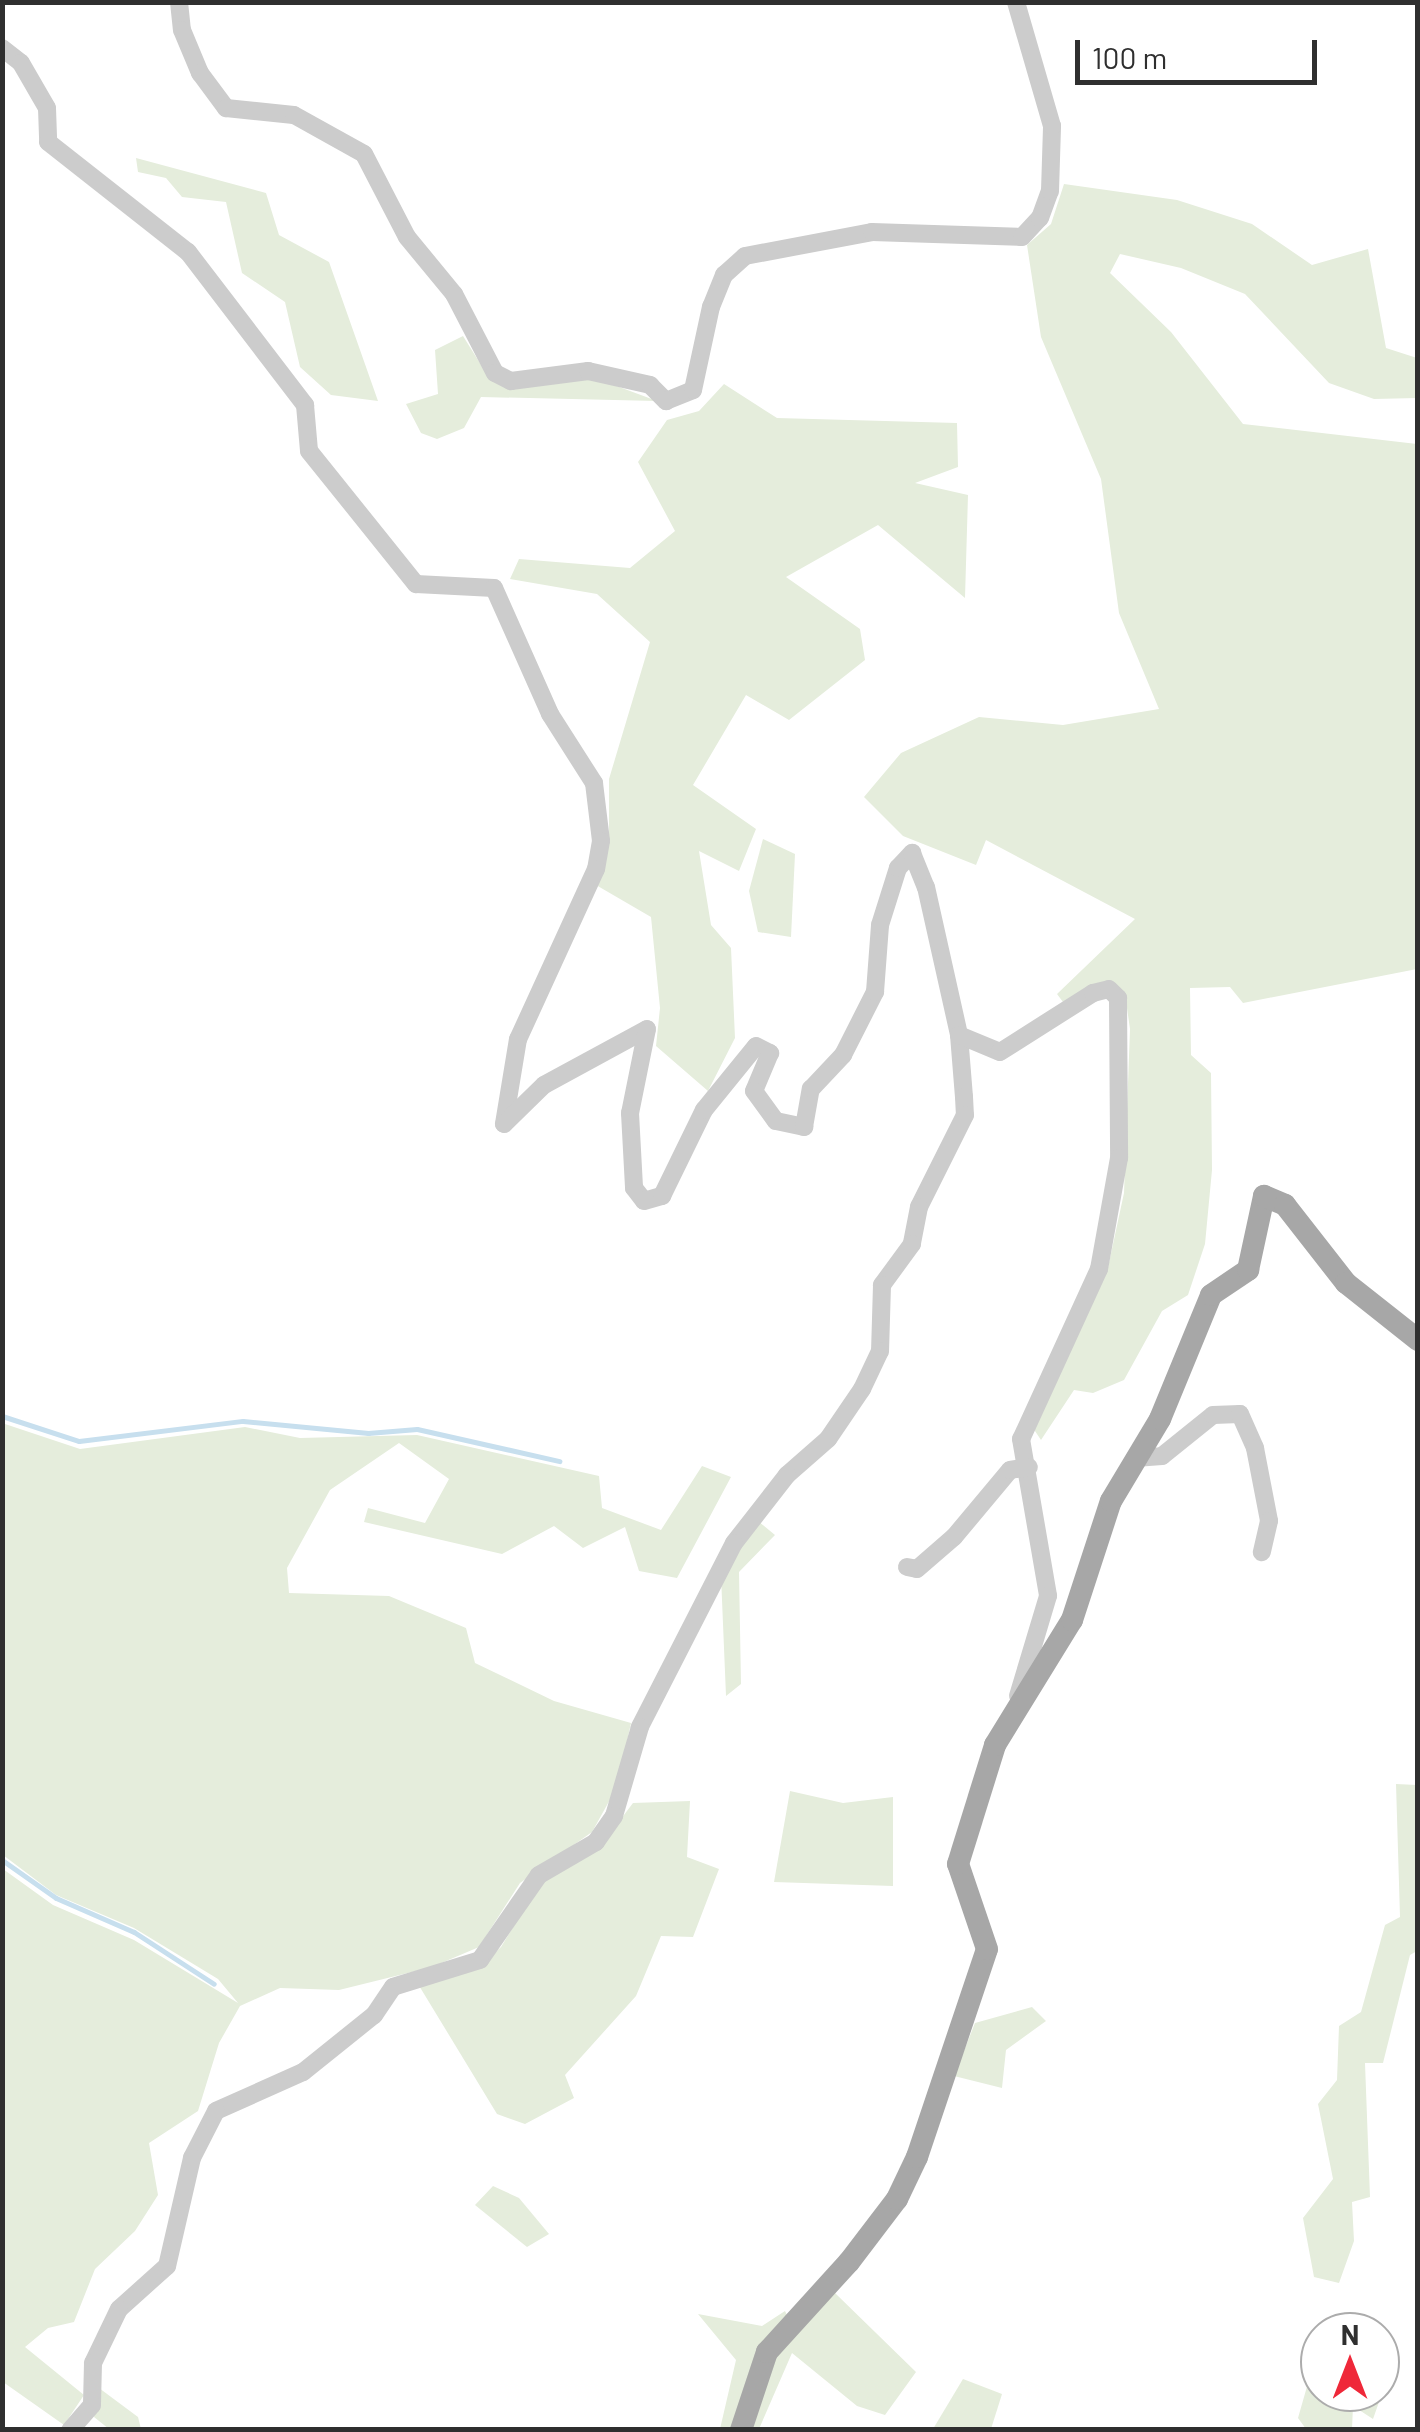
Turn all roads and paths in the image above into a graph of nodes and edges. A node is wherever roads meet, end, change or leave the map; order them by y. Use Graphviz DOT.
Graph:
graph roads {
  1 [pos="179,2"];
  2 [pos="1016,2"];
  3 [pos="2,48"];
  4 [pos="959,1035"];
  5 [pos="1418,1340"];
  6 [pos="1135,1458"];
  7 [pos="1029,1467"];
  8 [pos="1262,1552"];
  9 [pos="907,1567"];
  10 [pos="1012,1718"];
  11 [pos="70,2430"];
  12 [pos="741,2430"];
  1 -- 2 [label="street"];
  3 -- 4 [label="street"];
  4 -- 7 [label="street"];
  4 -- 11 [label="street"];
  5 -- 6 [label="main road"];
  6 -- 8 [label="street"];
  6 -- 10 [label="main road"];
  7 -- 9 [label="street"];
  7 -- 10 [label="street"];
  10 -- 12 [label="main road"];
}
